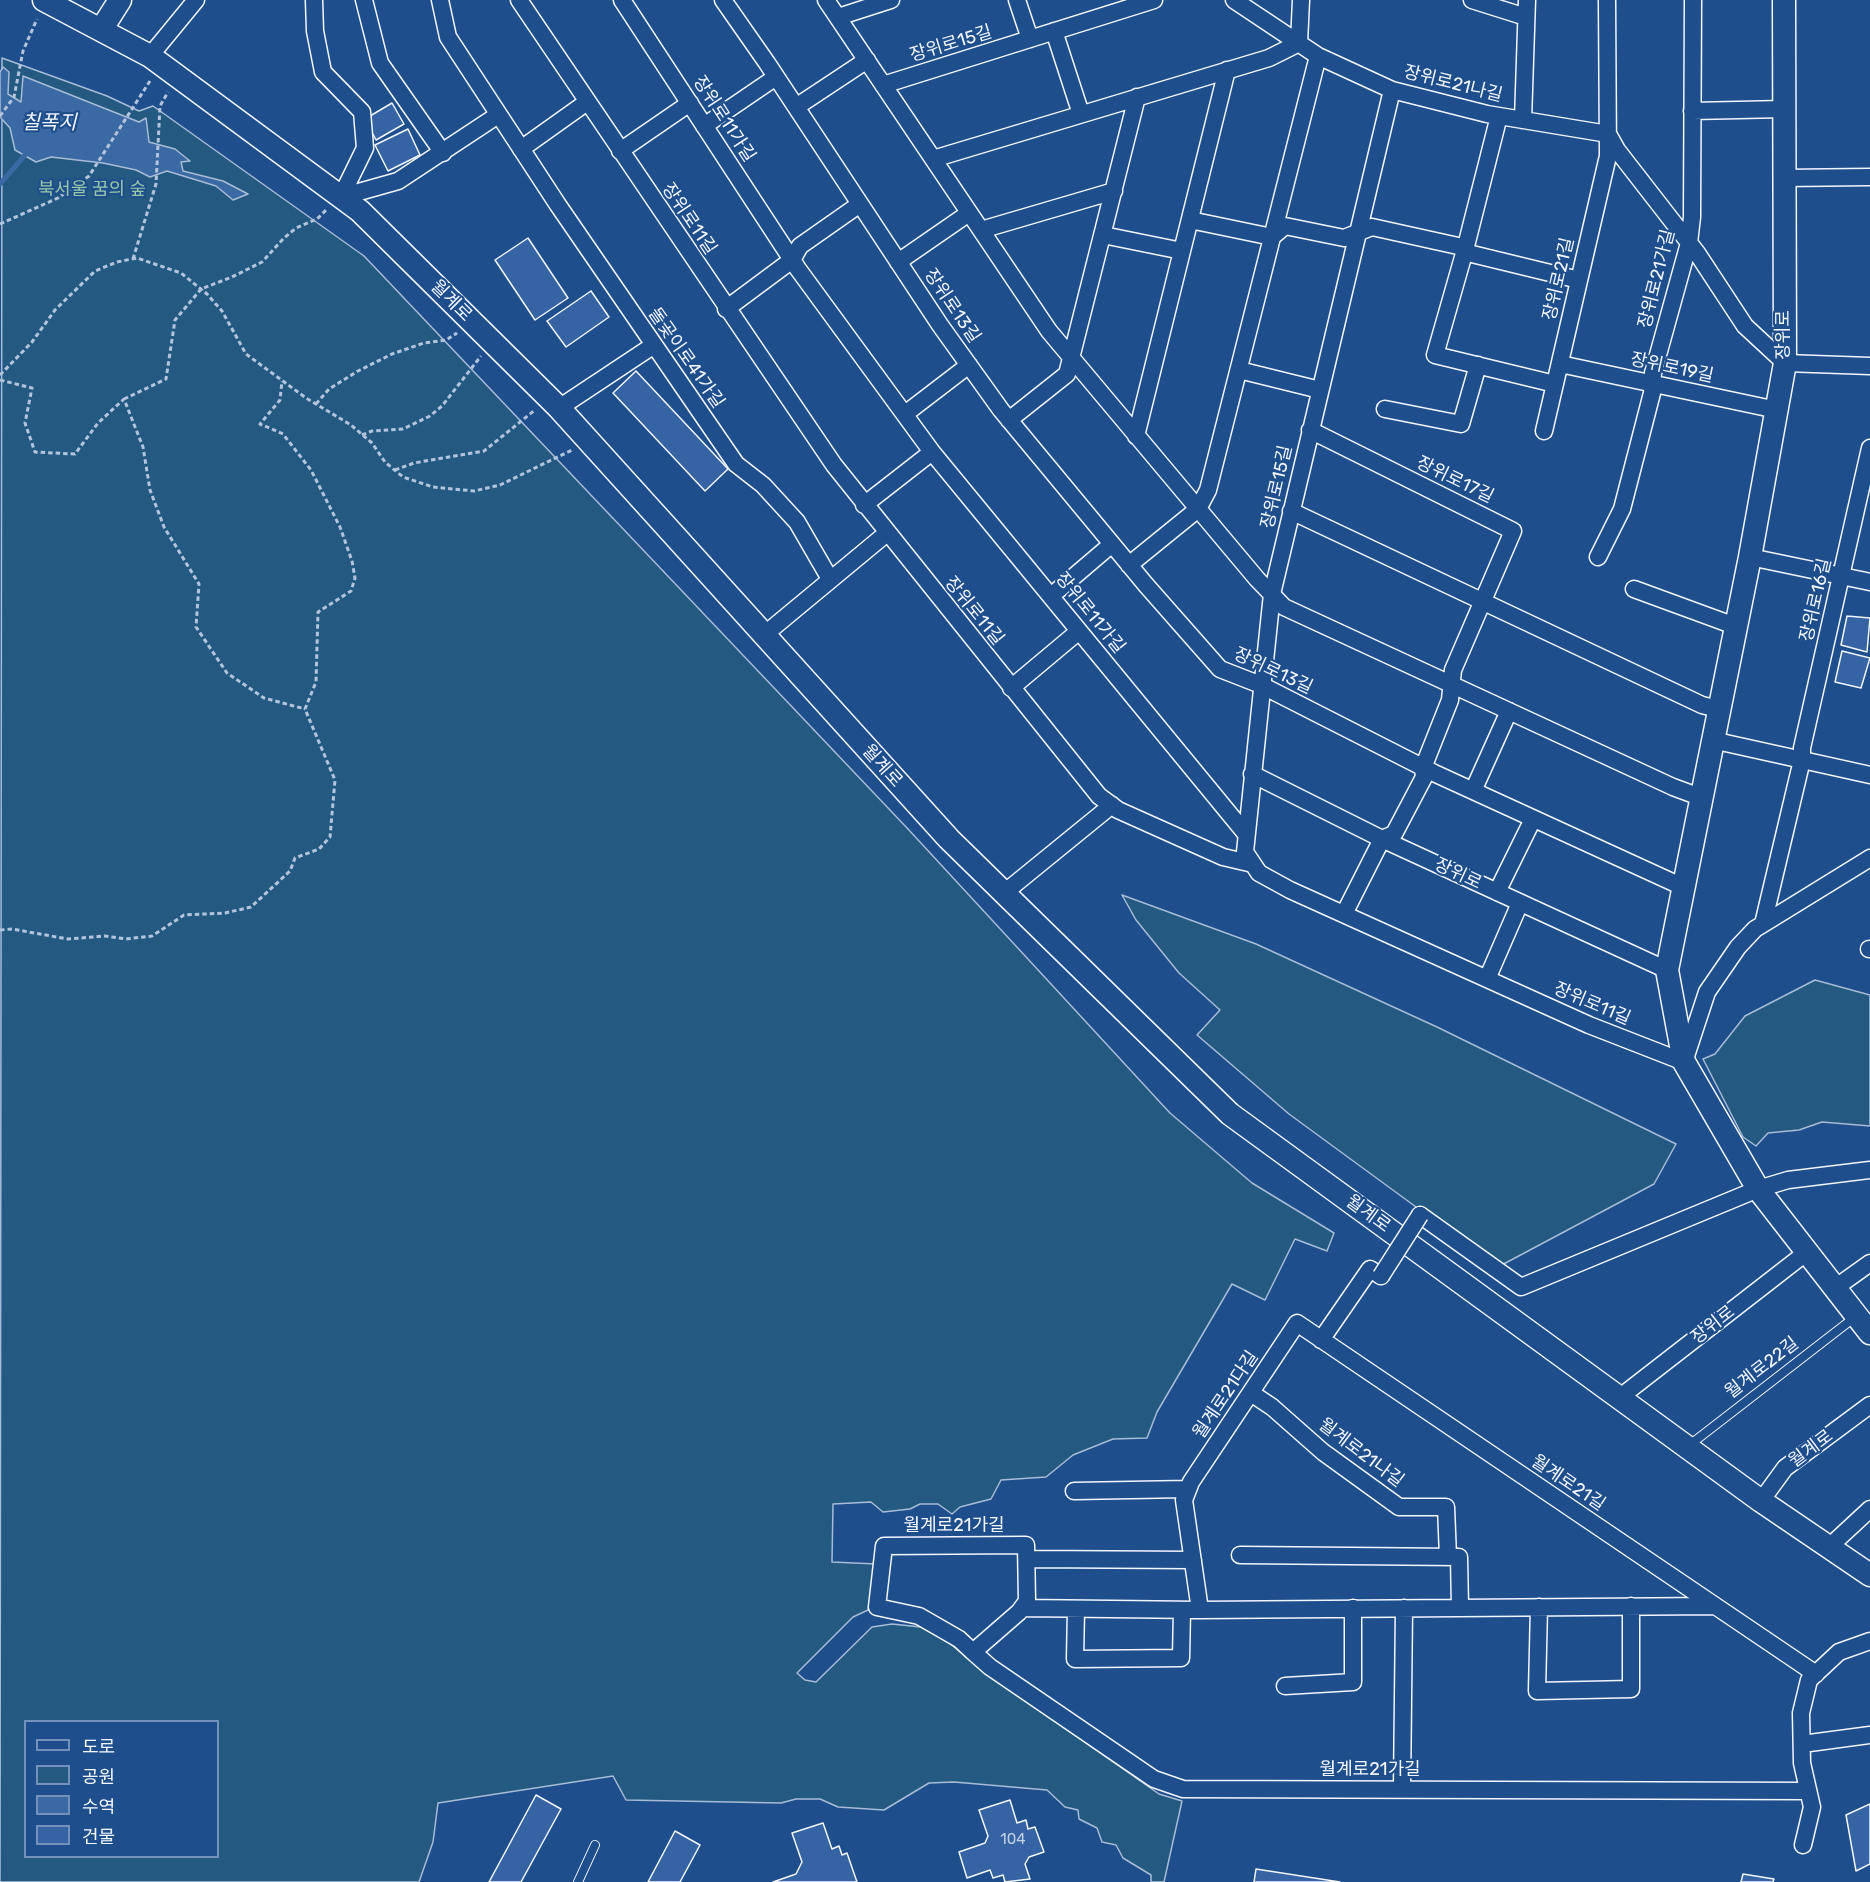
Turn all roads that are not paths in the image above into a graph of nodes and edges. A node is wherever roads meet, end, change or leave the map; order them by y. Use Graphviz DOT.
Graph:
graph roads {
  1 [pos="120,0"];
  2 [pos="196,0"];
  3 [pos="314,0"];
  4 [pos="364,0"];
  5 [pos="440,0"];
  6 [pos="519,0"];
  7 [pos="622,0"];
  8 [pos="723,0"];
  9 [pos="826,0"];
  10 [pos="891,0"];
  11 [pos="1017,0"];
  12 [pos="1154,0"];
  13 [pos="1234,0"];
  14 [pos="1302,0"];
  15 [pos="1472,0"];
  16 [pos="1607,0"];
  17 [pos="1693,0"];
  18 [pos="1784,0"];
  19 [pos="45,1"];
  20 [pos="1527,8"];
  21 [pos="838,17"];
  22 [pos="101,30"];
  23 [pos="1054,32"];
  24 [pos="1030,39"];
  25 [pos="1299,43"];
  26 [pos="1318,56"];
  27 [pos="867,60"];
  28 [pos="163,66"];
  29 [pos="1227,70"];
  30 [pos="776,76"];
  31 [pos="883,85"];
  32 [pos="1392,90"];
  33 [pos="1137,97"];
  34 [pos="587,102"];
  35 [pos="690,103"];
  36 [pos="796,107"];
  37 [pos="1784,109"];
  38 [pos="1692,111"];
  39 [pos="1081,114"];
  40 [pos="498,115"];
  41 [pos="1499,116"];
  42 [pos="1523,120"];
  43 [pos="704,126"];
  44 [pos="1608,134"];
  45 [pos="521,149"];
  46 [pos="620,152"];
  47 [pos="443,153"];
  48 [pos="933,159"];
  49 [pos="1870,177"];
  50 [pos="1784,178"];
  51 [pos="1114,191"];
  52 [pos="339,195"];
  53 [pos="860,204"];
  54 [pos="969,213"];
  55 [pos="1190,220"];
  56 [pos="981,230"];
  57 [pos="1358,231"];
  58 [pos="1103,236"];
  59 [pos="1272,237"];
  60 [pos="1689,243"];
  61 [pos="1465,250"];
  62 [pos="1182,251"];
  63 [pos="792,260"];
  64 [pos="898,261"];
  65 [pos="1579,280"];
  66 [pos="726,309"];
  67 [pos="654,345"];
  68 [pos="1072,359"];
  69 [pos="1785,363"];
  70 [pos="1560,364"];
  71 [pos="969,365"];
  72 [pos="1478,365"];
  73 [pos="1870,366"];
  74 [pos="1239,370"];
  75 [pos="1555,384"];
  76 [pos="1653,384"];
  77 [pos="1320,390"];
  78 [pos="554,403"];
  79 [pos="1385,409"];
  80 [pos="1777,410"];
  81 [pos="905,414"];
  82 [pos="1010,420"];
  83 [pos="1310,430"];
  84 [pos="1544,431"];
  85 [pos="1136,436"];
  86 [pos="1870,448"];
  87 [pos="932,452"];
  88 [pos="864,504"];
  89 [pos="1198,509"];
  90 [pos="1291,511"];
  91 [pos="887,533"];
  92 [pos="1112,544"];
  93 [pos="1598,556"];
  94 [pos="1750,557"];
  95 [pos="1129,565"];
  96 [pos="1841,575"];
  97 [pos="830,579"];
  98 [pos="1870,582"];
  99 [pos="1634,589"];
  100 [pos="1272,594"];
  101 [pos="1051,596"];
  102 [pos="1483,602"];
  103 [pos="1735,626"];
  104 [pos="1079,631"];
  105 [pos="764,635"];
  106 [pos="1451,684"];
  107 [pos="1261,685"];
  108 [pos="1011,688"];
  109 [pos="1718,709"];
  110 [pos="1509,711"];
  111 [pos="1712,741"];
  112 [pos="1802,760"];
  113 [pos="1423,768"];
  114 [pos="1252,774"];
  115 [pos="1870,776"];
  116 [pos="1473,791"];
  117 [pos="1700,797"];
  118 [pos="1112,805"];
  119 [pos="1533,819"];
  120 [pos="1246,834"];
  121 [pos="1382,839"];
  122 [pos="1870,858"];
  123 [pos="1253,864"];
  124 [pos="1683,887"];
  125 [pos="1497,892"];
  126 [pos="1004,893"];
  127 [pos="1520,903"];
  128 [pos="1344,914"];
  129 [pos="1763,924"];
  130 [pos="1667,970"];
  131 [pos="1487,979"];
  132 [pos="1684,1062"];
  133 [pos="1870,1170"];
  134 [pos="1758,1189"];
  135 [pos="1807,1252"];
  136 [pos="1870,1263"];
  137 [pos="1835,1288"];
  138 [pos="1297,1323"];
  139 [pos="1863,1324"];
  140 [pos="1321,1340"];
  141 [pos="1251,1393"];
  142 [pos="1619,1398"];
  143 [pos="1870,1405"];
  144 [pos="1687,1447"];
  145 [pos="1188,1489"];
  146 [pos="1074,1491"];
  147 [pos="1761,1501"];
  148 [pos="1870,1509"];
  149 [pos="1829,1547"];
  150 [pos="1240,1555"];
  151 [pos="1448,1557"];
  152 [pos="1027,1559"];
  153 [pos="1193,1560"];
  154 [pos="1870,1575"];
  155 [pos="1715,1605"];
  156 [pos="1631,1606"];
  157 [pos="1539,1607"];
  158 [pos="1022,1608"];
  159 [pos="1076,1608"];
  160 [pos="1353,1608"];
  161 [pos="1404,1608"];
  162 [pos="1460,1608"];
  163 [pos="1182,1610"];
  164 [pos="1200,1610"];
  165 [pos="1870,1641"];
  166 [pos="973,1652"];
  167 [pos="1816,1674"];
  168 [pos="1285,1686"];
  169 [pos="1870,1735"];
  170 [pos="1802,1744"];
  171 [pos="1402,1789"];
  172 [pos="1808,1791"];
  173 [pos="595,1845"];
  174 [pos="1803,1845"];
  175 [pos="578,1882"];
  1 -- 22 [label="main road"];
  2 -- 28 [label="street"];
  3 -- 52 [label="street"];
  4 -- 47 [label="street"];
  5 -- 40 [label="street, 돌곶이로41가길"];
  6 -- 34 [label="street, 장위로11길"];
  7 -- 35 [label="street, 장위로11가길"];
  8 -- 30 [label="street, 장위로13길"];
  9 -- 21 [label="street"];
  10 -- 21 [label="street"];
  11 -- 24 [label="street"];
  12 -- 23 [label="street, 장위로15길"];
  13 -- 25 [label="street, 장위로21나길"];
  14 -- 25 [label="street"];
  15 -- 20 [label="street"];
  16 -- 44 [label="street, 장위로21길"];
  17 -- 38 [label="street, 장위로21가길"];
  18 -- 37 [label="main road, 장위로"];
  19 -- 22 [label="main road, 월계로"];
  20 -- 42 [label="street"];
  21 -- 27 [label="street"];
  22 -- 28 [label="main road, 월계로"];
  23 -- 24 [label="street, 장위로15길"];
  23 -- 39 [label="street"];
  24 -- 31 [label="street, 장위로15길"];
  25 -- 26 [label="street, 장위로21나길"];
  25 -- 29 [label="street"];
  26 -- 32 [label="street, 장위로21나길"];
  26 -- 59 [label="street"];
  27 -- 31 [label="street"];
  27 -- 36 [label="street"];
  28 -- 52 [label="main road, 월계로"];
  29 -- 33 [label="street"];
  29 -- 55 [label="street"];
  30 -- 36 [label="street, 장위로13길"];
  30 -- 43 [label="street"];
  31 -- 48 [label="street"];
  32 -- 41 [label="street, 장위로21나길"];
  32 -- 57 [label="street, 장위로15길"];
  33 -- 39 [label="street"];
  33 -- 51 [label="street"];
  34 -- 45 [label="street"];
  34 -- 46 [label="street, 장위로11길"];
  35 -- 43 [label="street, 장위로11가길"];
  35 -- 46 [label="street"];
  36 -- 53 [label="street, 장위로13길"];
  37 -- 38 [label="street"];
  37 -- 50 [label="main road, 장위로"];
  38 -- 60 [label="street, 장위로21가길"];
  39 -- 48 [label="street"];
  40 -- 45 [label="street, 돌곶이로41가길"];
  40 -- 47 [label="street"];
  41 -- 42 [label="street, 장위로21나길"];
  41 -- 61 [label="street"];
  42 -- 44 [label="street, 장위로21나길"];
  43 -- 63 [label="street, 장위로11가길"];
  44 -- 60 [label="street"];
  44 -- 65 [label="street, 장위로21길"];
  45 -- 67 [label="street, 돌곶이로41가길"];
  46 -- 66 [label="street, 장위로11길"];
  47 -- 52 [label="street"];
  48 -- 54 [label="street"];
  49 -- 50 [label="street"];
  50 -- 69 [label="main road, 장위로"];
  51 -- 56 [label="street"];
  51 -- 58 [label="street"];
  52 -- 78 [label="main road, 월계로"];
  53 -- 63 [label="street"];
  53 -- 64 [label="street, 장위로13길"];
  54 -- 56 [label="street"];
  54 -- 64 [label="street"];
  55 -- 59 [label="street"];
  55 -- 62 [label="street"];
  56 -- 68 [label="street"];
  57 -- 59 [label="street"];
  57 -- 61 [label="street"];
  57 -- 77 [label="street, 장위로15길"];
  58 -- 62 [label="street"];
  58 -- 68 [label="street"];
  59 -- 74 [label="street"];
  60 -- 69 [label="street"];
  60 -- 76 [label="street, 장위로21가길"];
  61 -- 65 [label="street"];
  61 -- 72 [label="street"];
  62 -- 85 [label="street"];
  63 -- 66 [label="street"];
  63 -- 81 [label="street, 장위로11가길"];
  64 -- 71 [label="street, 장위로13길"];
  65 -- 70 [label="street, 장위로21길"];
  66 -- 88 [label="street, 장위로11길"];
  67 -- 78 [label="street"];
  67 -- 97 [label="street, 돌곶이로41가길"];
  68 -- 82 [label="street"];
  68 -- 85 [label="street"];
  69 -- 73 [label="street"];
  69 -- 80 [label="main road, 장위로"];
  70 -- 75 [label="street, 장위로21길"];
  70 -- 76 [label="street, 장위로19길"];
  71 -- 81 [label="street"];
  71 -- 82 [label="street, 장위로13길"];
  72 -- 75 [label="street"];
  72 -- 79 [label="street"];
  74 -- 77 [label="street"];
  74 -- 89 [label="street"];
  75 -- 84 [label="street, 장위로21길"];
  76 -- 80 [label="street, 장위로19길"];
  76 -- 93 [label="street, 장위로21가길"];
  77 -- 83 [label="street, 장위로15길"];
  78 -- 105 [label="main road, 월계로"];
  80 -- 94 [label="main road, 장위로"];
  81 -- 87 [label="street, 장위로11가길"];
  82 -- 92 [label="street, 장위로13길"];
  83 -- 90 [label="street, 장위로15길"];
  83 -- 102 [label="street, 장위로17길"];
  85 -- 89 [label="street"];
  86 -- 96 [label="street, 장위로16길"];
  87 -- 88 [label="street"];
  87 -- 101 [label="street, 장위로11가길"];
  88 -- 91 [label="street, 장위로11길"];
  89 -- 95 [label="street"];
  89 -- 100 [label="street"];
  90 -- 100 [label="street, 장위로15길"];
  90 -- 102 [label="street"];
  91 -- 97 [label="street"];
  91 -- 108 [label="street, 장위로11길"];
  92 -- 95 [label="street, 장위로13길"];
  92 -- 101 [label="street"];
  94 -- 96 [label="street"];
  94 -- 103 [label="main road, 장위로"];
  95 -- 107 [label="street, 장위로13길"];
  96 -- 98 [label="street"];
  96 -- 112 [label="street, 장위로16길"];
  97 -- 105 [label="street"];
  99 -- 103 [label="street"];
  100 -- 106 [label="street"];
  100 -- 107 [label="street"];
  101 -- 104 [label="street, 장위로11가길"];
  102 -- 106 [label="street"];
  102 -- 109 [label="street"];
  103 -- 109 [label="main road, 장위로"];
  104 -- 108 [label="street"];
  104 -- 120 [label="street, 장위로11가길"];
  105 -- 126 [label="main road, 월계로"];
  106 -- 110 [label="street"];
  106 -- 113 [label="street"];
  107 -- 113 [label="street, 장위로13길"];
  107 -- 114 [label="street"];
  108 -- 118 [label="street, 장위로11길"];
  109 -- 111 [label="main road, 장위로"];
  110 -- 116 [label="street"];
  110 -- 117 [label="street"];
  111 -- 112 [label="street"];
  111 -- 117 [label="main road, 장위로"];
  112 -- 115 [label="street"];
  112 -- 129 [label="street"];
  113 -- 116 [label="street, 장위로13길"];
  113 -- 121 [label="street"];
  114 -- 120 [label="street"];
  114 -- 121 [label="street, 장위로"];
  116 -- 119 [label="street, 장위로13길"];
  117 -- 124 [label="main road, 장위로"];
  118 -- 123 [label="street, 장위로11길"];
  118 -- 126 [label="street"];
  119 -- 124 [label="street, 장위로13길"];
  119 -- 125 [label="street"];
  120 -- 123 [label="street"];
  121 -- 125 [label="street, 장위로"];
  121 -- 128 [label="street"];
  122 -- 129 [label="street"];
  123 -- 128 [label="street, 장위로11길"];
  124 -- 130 [label="main road, 장위로"];
  125 -- 127 [label="street, 장위로"];
  126 -- 142 [label="main road, 월계로"];
  127 -- 130 [label="street, 장위로"];
  127 -- 131 [label="street"];
  128 -- 131 [label="street, 장위로11길"];
  129 -- 132 [label="street"];
  130 -- 132 [label="main road, 장위로"];
  131 -- 132 [label="street, 장위로11길"];
  132 -- 134 [label="main road, 장위로"];
  133 -- 134 [label="street"];
  134 -- 135 [label="main road, 장위로"];
  134 -- 140 [label="street, bridge"];
  135 -- 137 [label="main road, 장위로"];
  135 -- 142 [label="street, 장위로"];
  136 -- 137 [label="street"];
  137 -- 139 [label="main road, 장위로"];
  138 -- 140 [label="street, 월계로21길"];
  138 -- 141 [label="street, 월계로21다길"];
  139 -- 144 [label="lane, 월계로22길"];
  140 -- 155 [label="street, 월계로21길"];
  141 -- 145 [label="street, 월계로21다길"];
  141 -- 151 [label="street, 월계로21나길"];
  142 -- 144 [label="main road, 월계로"];
  143 -- 147 [label="street, 월계로"];
  144 -- 147 [label="main road, 월계로"];
  145 -- 146 [label="street"];
  145 -- 153 [label="street"];
  147 -- 149 [label="main road, 월계로"];
  148 -- 149 [label="street"];
  149 -- 154 [label="main road, 월계로"];
  150 -- 151 [label="street"];
  151 -- 162 [label="street, 월계로21나길"];
  152 -- 153 [label="street"];
  152 -- 158 [label="street"];
  152 -- 166 [label="street, 월계로21가길"];
  153 -- 164 [label="street"];
  155 -- 156 [label="street"];
  155 -- 167 [label="street, 월계로21길"];
  156 -- 157 [label="street"];
  156 -- 157 [label="street"];
  157 -- 162 [label="street"];
  158 -- 159 [label="street"];
  158 -- 166 [label="street"];
  159 -- 163 [label="street"];
  159 -- 163 [label="street"];
  160 -- 161 [label="street"];
  160 -- 164 [label="street"];
  160 -- 168 [label="street"];
  161 -- 162 [label="street"];
  161 -- 171 [label="street"];
  163 -- 164 [label="street"];
  165 -- 167 [label="street"];
  166 -- 171 [label="street, 월계로21가길"];
  167 -- 170 [label="street"];
  169 -- 170 [label="street"];
  170 -- 172 [label="street"];
  171 -- 172 [label="street, 월계로21가길"];
  172 -- 174 [label="street"];
  173 -- 175 [label="lane"];
}
